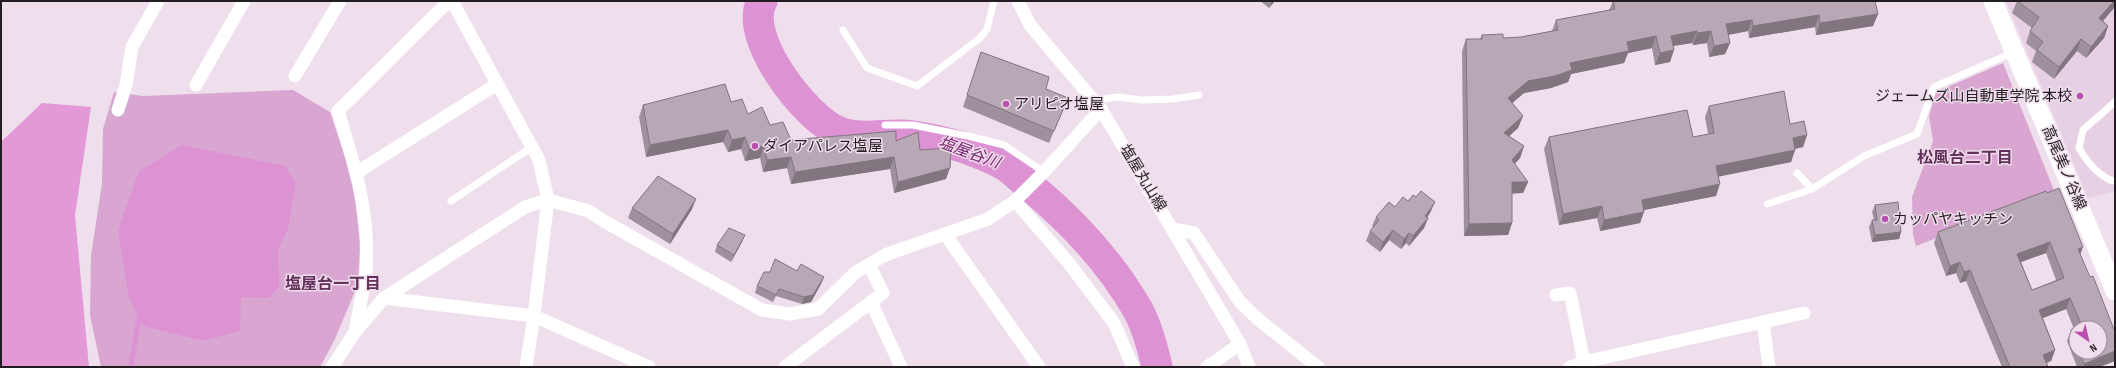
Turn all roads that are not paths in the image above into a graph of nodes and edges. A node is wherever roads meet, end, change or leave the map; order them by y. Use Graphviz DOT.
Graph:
graph roads {
  1 [pos="158,1"];
  2 [pos="244,1"];
  3 [pos="340,1"];
  4 [pos="449,1"];
  5 [pos="452,1"];
  6 [pos="994,1"];
  7 [pos="1018,1"];
  8 [pos="1993,1"];
  9 [pos="843,30"];
  10 [pos="2014,52"];
  11 [pos="295,76"];
  12 [pos="497,84"];
  13 [pos="196,85"];
  14 [pos="1199,95"];
  15 [pos="2115,102"];
  16 [pos="1098,104"];
  17 [pos="118,110"];
  18 [pos="885,125"];
  19 [pos="532,148"];
  20 [pos="1044,172"];
  21 [pos="356,173"];
  22 [pos="1797,173"];
  23 [pos="2114,180"];
  24 [pos="1812,189"];
  25 [pos="548,200"];
  26 [pos="451,201"];
  27 [pos="1014,201"];
  28 [pos="1767,204"];
  29 [pos="1173,229"];
  30 [pos="945,234"];
  31 [pos="2108,255"];
  32 [pos="869,265"];
  33 [pos="2115,291"];
  34 [pos="1556,295"];
  35 [pos="384,298"];
  36 [pos="871,302"];
  37 [pos="1804,313"];
  38 [pos="534,316"];
  39 [pos="1763,322"];
  40 [pos="355,332"];
  41 [pos="1240,344"];
  42 [pos="1584,362"];
  43 [pos="332,367"];
  44 [pos="526,367"];
  45 [pos="649,367"];
  46 [pos="785,367"];
  47 [pos="901,367"];
  48 [pos="1039,367"];
  49 [pos="1133,367"];
  50 [pos="1207,367"];
  51 [pos="1249,367"];
  52 [pos="1318,367"];
  53 [pos="1570,367"];
  54 [pos="1769,367"];
  1 -- 17 [label="street"];
  2 -- 13 [label="street"];
  3 -- 11 [label="street"];
  4 -- 21 [label="street"];
  5 -- 12 [label="street"];
  6 -- 9 [label="lane"];
  7 -- 16 [label="street, 塩屋丸山線"];
  8 -- 10 [label="street, 高尾美ノ谷線"];
  10 -- 24 [label="lane"];
  10 -- 31 [label="street, 高尾美ノ谷線"];
  12 -- 19 [label="street"];
  12 -- 21 [label="street"];
  14 -- 16 [label="lane"];
  15 -- 23 [label="lane"];
  16 -- 20 [label="street"];
  16 -- 29 [label="street, 塩屋丸山線"];
  18 -- 20 [label="lane"];
  19 -- 25 [label="street"];
  19 -- 26 [label="lane"];
  20 -- 27 [label="street"];
  21 -- 40 [label="street"];
  22 -- 24 [label="lane"];
  24 -- 28 [label="lane"];
  25 -- 32 [label="street"];
  25 -- 35 [label="street"];
  25 -- 38 [label="street"];
  27 -- 30 [label="street"];
  27 -- 49 [label="street"];
  29 -- 41 [label="street, 塩屋丸山線"];
  29 -- 52 [label="street"];
  30 -- 32 [label="street"];
  30 -- 48 [label="street"];
  31 -- 33 [label="street, 高尾美ノ谷線"];
  32 -- 36 [label="street"];
  34 -- 42 [label="street"];
  35 -- 38 [label="street"];
  35 -- 40 [label="street"];
  36 -- 46 [label="street"];
  36 -- 47 [label="street"];
  37 -- 39 [label="street"];
  38 -- 44 [label="street"];
  38 -- 45 [label="street"];
  39 -- 42 [label="street"];
  39 -- 54 [label="street"];
  40 -- 43 [label="street"];
  41 -- 50 [label="street"];
  41 -- 51 [label="street, 塩屋丸山線"];
  42 -- 53 [label="street"];
}
